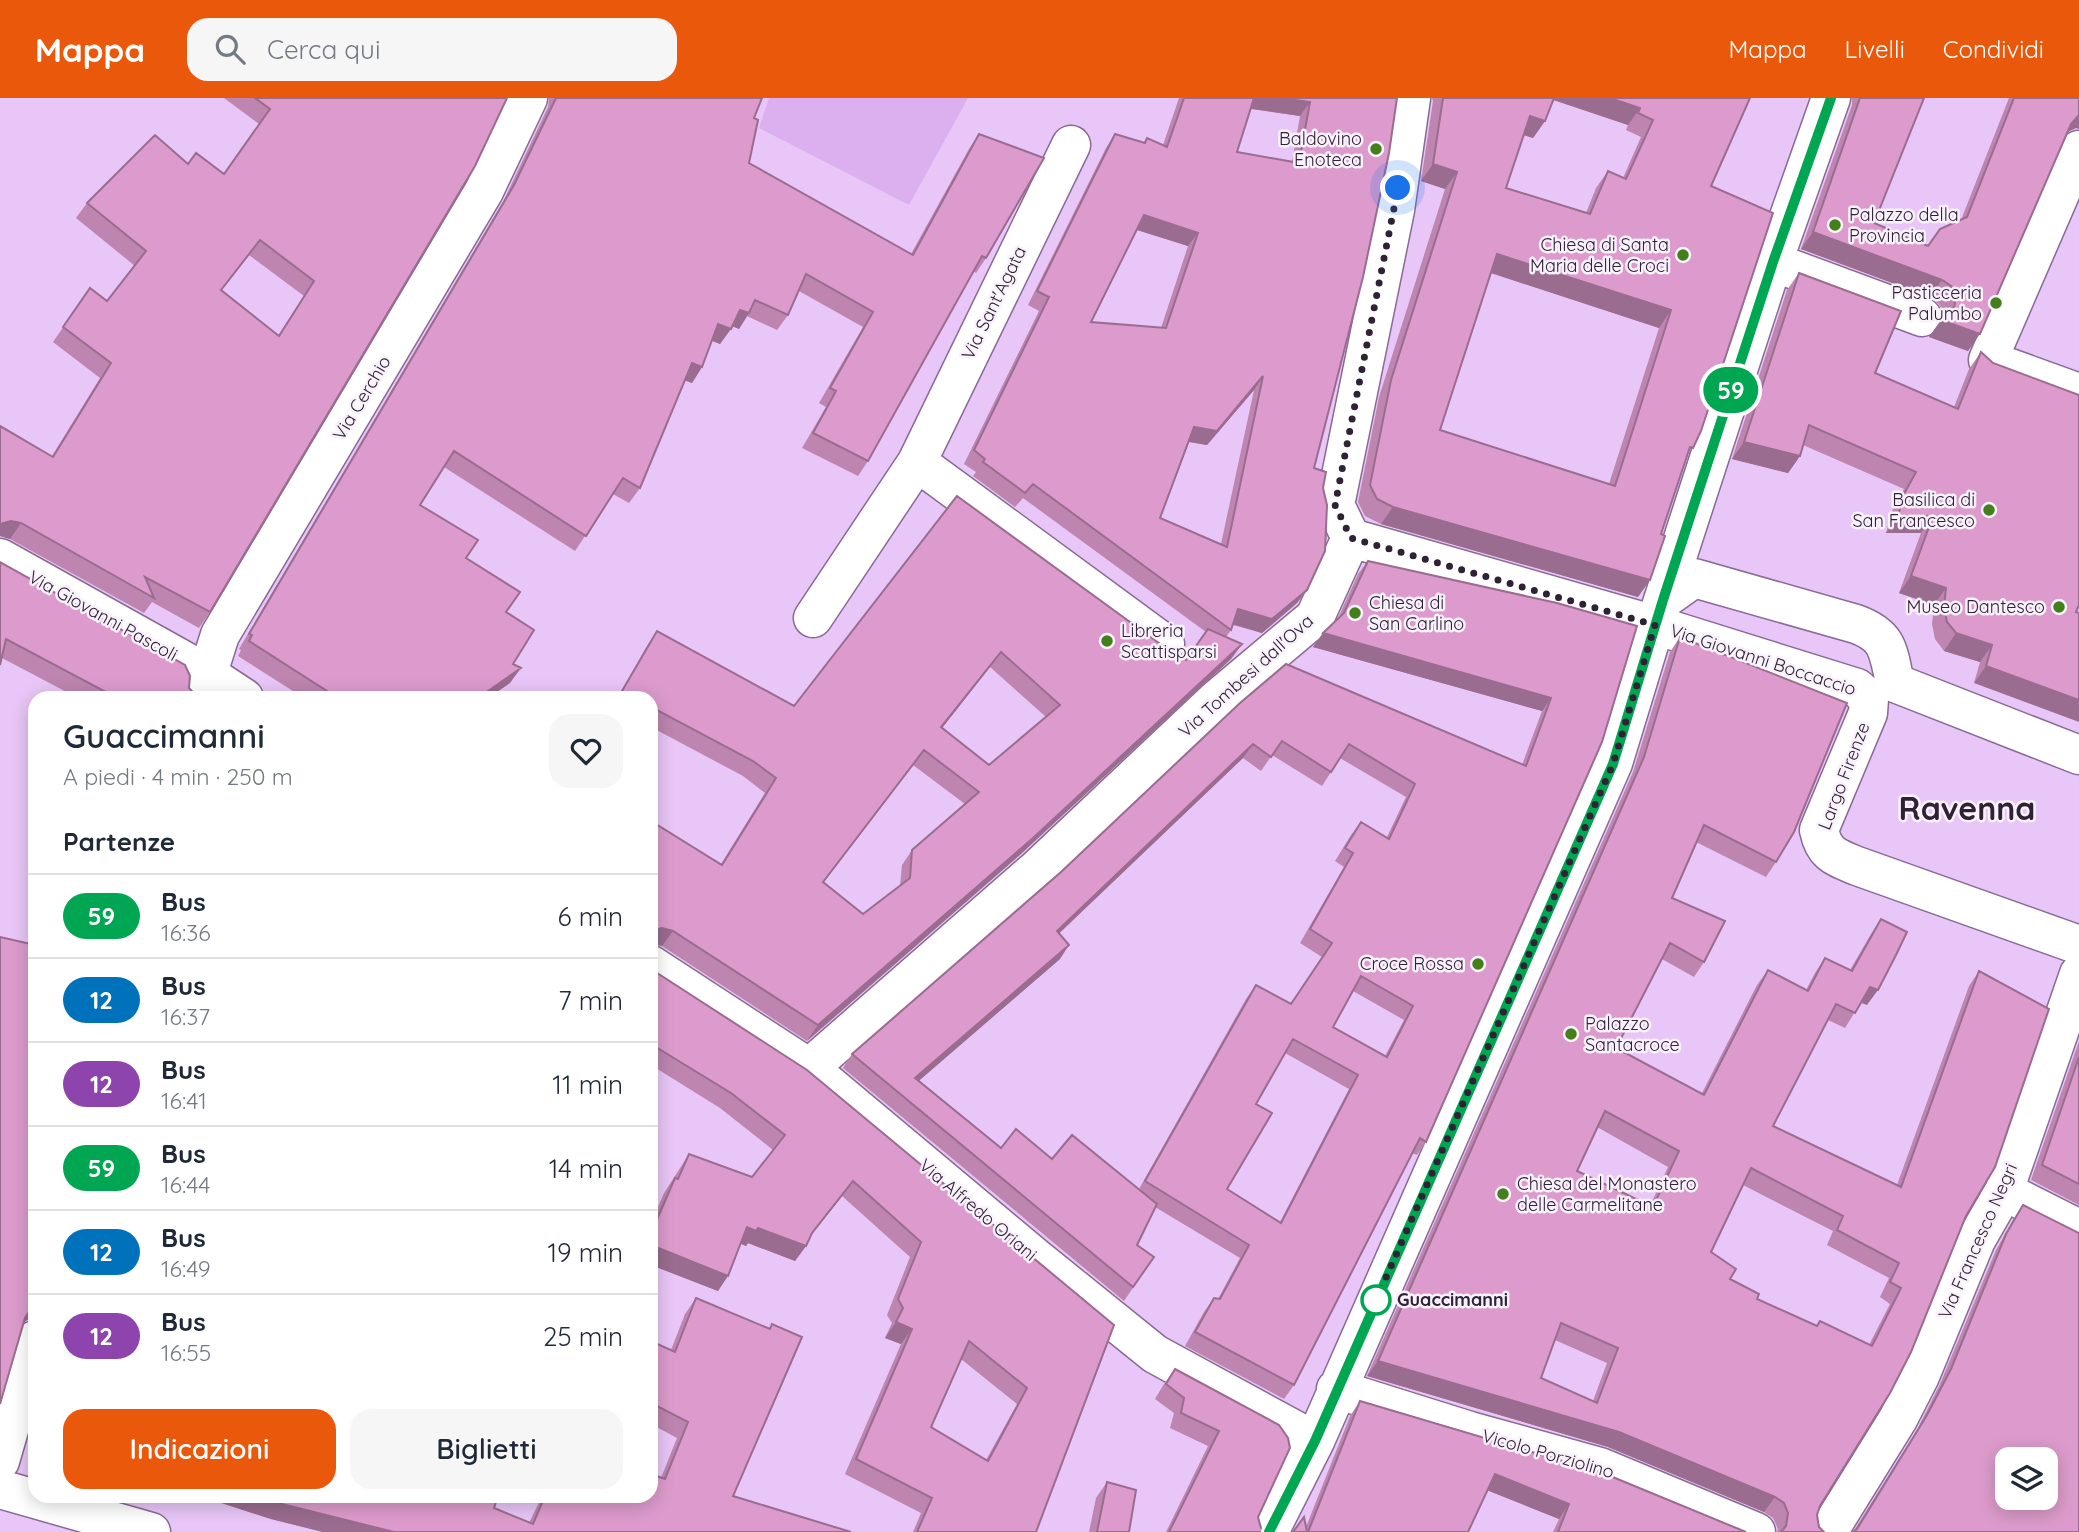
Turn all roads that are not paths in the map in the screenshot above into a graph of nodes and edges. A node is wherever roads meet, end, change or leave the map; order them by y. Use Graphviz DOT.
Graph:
graph roads {
  1 [pos="528,98"];
  2 [pos="1411,98"];
  3 [pos="1831,98"];
  4 [pos="1071,145"];
  5 [pos="2079,150"];
  6 [pos="1773,262"];
  7 [pos="1922,317"];
  8 [pos="2079,393"];
  9 [pos="917,462"];
  10 [pos="1351,538"];
  11 [pos="0,558"];
  12 [pos="1659,612"];
  13 [pos="813,618"];
  14 [pos="1164,644"];
  15 [pos="203,686"];
  16 [pos="220,691"];
  17 [pos="1882,691"];
  18 [pos="2079,755"];
  19 [pos="2079,945"];
  20 [pos="658,970"];
  21 [pos="2079,974"];
  22 [pos="809,1068"];
  23 [pos="2004,1191"];
  24 [pos="2079,1229"];
  25 [pos="28,1364"];
  26 [pos="1336,1389"];
  27 [pos="1315,1441"];
  28 [pos="0,1461"];
  29 [pos="0,1489"];
  30 [pos="28,1497"];
  31 [pos="49,1503"];
  32 [pos="151,1532"];
  33 [pos="1269,1532"];
  34 [pos="1756,1532"];
  35 [pos="1828,1532"];
  1 -- 15 [label="street, Via Cerchio"];
  2 -- 10 [label="street"];
  3 -- 6 [label="street"];
  4 -- 9 [label="street, Via Sant'Agata"];
  5 -- 8 [label="street"];
  6 -- 7 [label="street"];
  6 -- 12 [label="street"];
  9 -- 13 [label="street, Via Sant'Agata"];
  9 -- 14 [label="street"];
  10 -- 12 [label="street, Via Giovanni Boccaccio"];
  10 -- 22 [label="street, Via Tombesi dall'Ova"];
  11 -- 15 [label="street, Via Giovanni Pascoli"];
  12 -- 17 [label="street, Via Giovanni Boccaccio"];
  12 -- 17 [label="street"];
  12 -- 26 [label="street"];
  15 -- 16 [label="street"];
  17 -- 18 [label="street"];
  17 -- 19 [label="street, Largo Firenze"];
  20 -- 22 [label="street, Via Alfredo Oriani"];
  21 -- 23 [label="street, Via Francesco Negri"];
  22 -- 27 [label="street, Via Alfredo Oriani"];
  23 -- 24 [label="street"];
  23 -- 35 [label="street, Via Francesco Negri"];
  25 -- 28 [label="street"];
  26 -- 27 [label="street"];
  26 -- 34 [label="street, Vicolo Porziolino"];
  27 -- 33 [label="street"];
  29 -- 30 [label="street"];
  31 -- 32 [label="street"];
}
